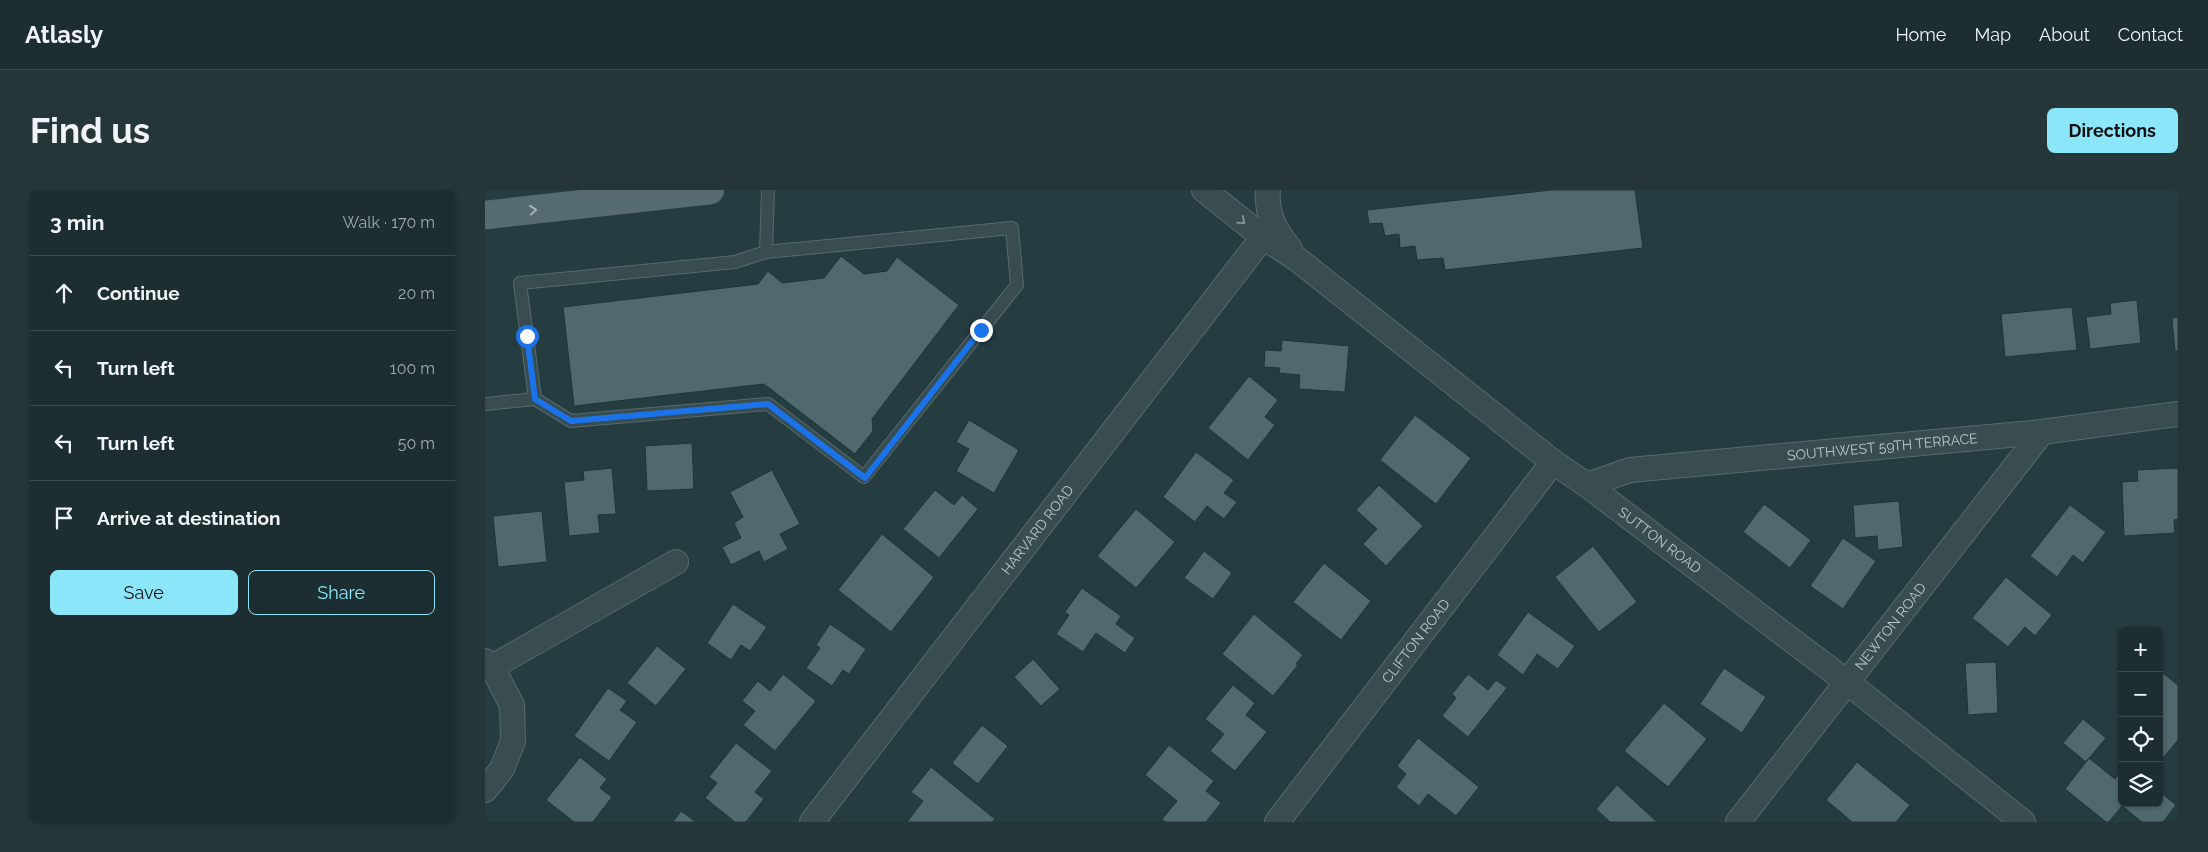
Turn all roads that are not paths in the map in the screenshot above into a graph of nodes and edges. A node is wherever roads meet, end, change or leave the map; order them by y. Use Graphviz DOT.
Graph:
graph roads {
  1 [pos="709,190"];
  2 [pos="768,190"];
  3 [pos="1204,190"];
  4 [pos="1268,190"];
  5 [pos="668,193"];
  6 [pos="485,215"];
  7 [pos="1263,238"];
  8 [pos="766,252"];
  9 [pos="1297,259"];
  10 [pos="535,399"];
  11 [pos="485,404"];
  12 [pos="2178,414"];
  13 [pos="2042,432"];
  14 [pos="1553,462"];
  15 [pos="1587,485"];
  16 [pos="676,562"];
  17 [pos="488,664"];
  18 [pos="1847,682"];
  19 [pos="485,790"];
  20 [pos="812,822"];
  21 [pos="1277,822"];
  22 [pos="1739,822"];
  23 [pos="2023,822"];
  1 -- 5 [label="main road"];
  2 -- 8 [label="lane"];
  3 -- 7 [label="street, SUTTON ROAD, one-way"];
  4 -- 9 [label="street, SUTTON ROAD"];
  6 -- 5 [label="main road, one-way"];
  7 -- 9 [label="street, SUTTON ROAD"];
  7 -- 20 [label="street, HARVARD ROAD"];
  8 -- 10 [label="lane"];
  8 -- 10 [label="lane"];
  9 -- 14 [label="street, SUTTON ROAD"];
  10 -- 11 [label="lane"];
  12 -- 13 [label="street, SOUTHWEST 59TH TERRACE"];
  13 -- 15 [label="street, SOUTHWEST 59TH TERRACE"];
  13 -- 18 [label="street, NEWTON ROAD"];
  14 -- 15 [label="street, SUTTON ROAD"];
  14 -- 21 [label="street, CLIFTON ROAD"];
  15 -- 18 [label="street, SUTTON ROAD"];
  16 -- 17 [label="street"];
  17 -- 19 [label="street"];
  18 -- 22 [label="street, NEWTON ROAD"];
  18 -- 23 [label="street, SUTTON ROAD"];
}
